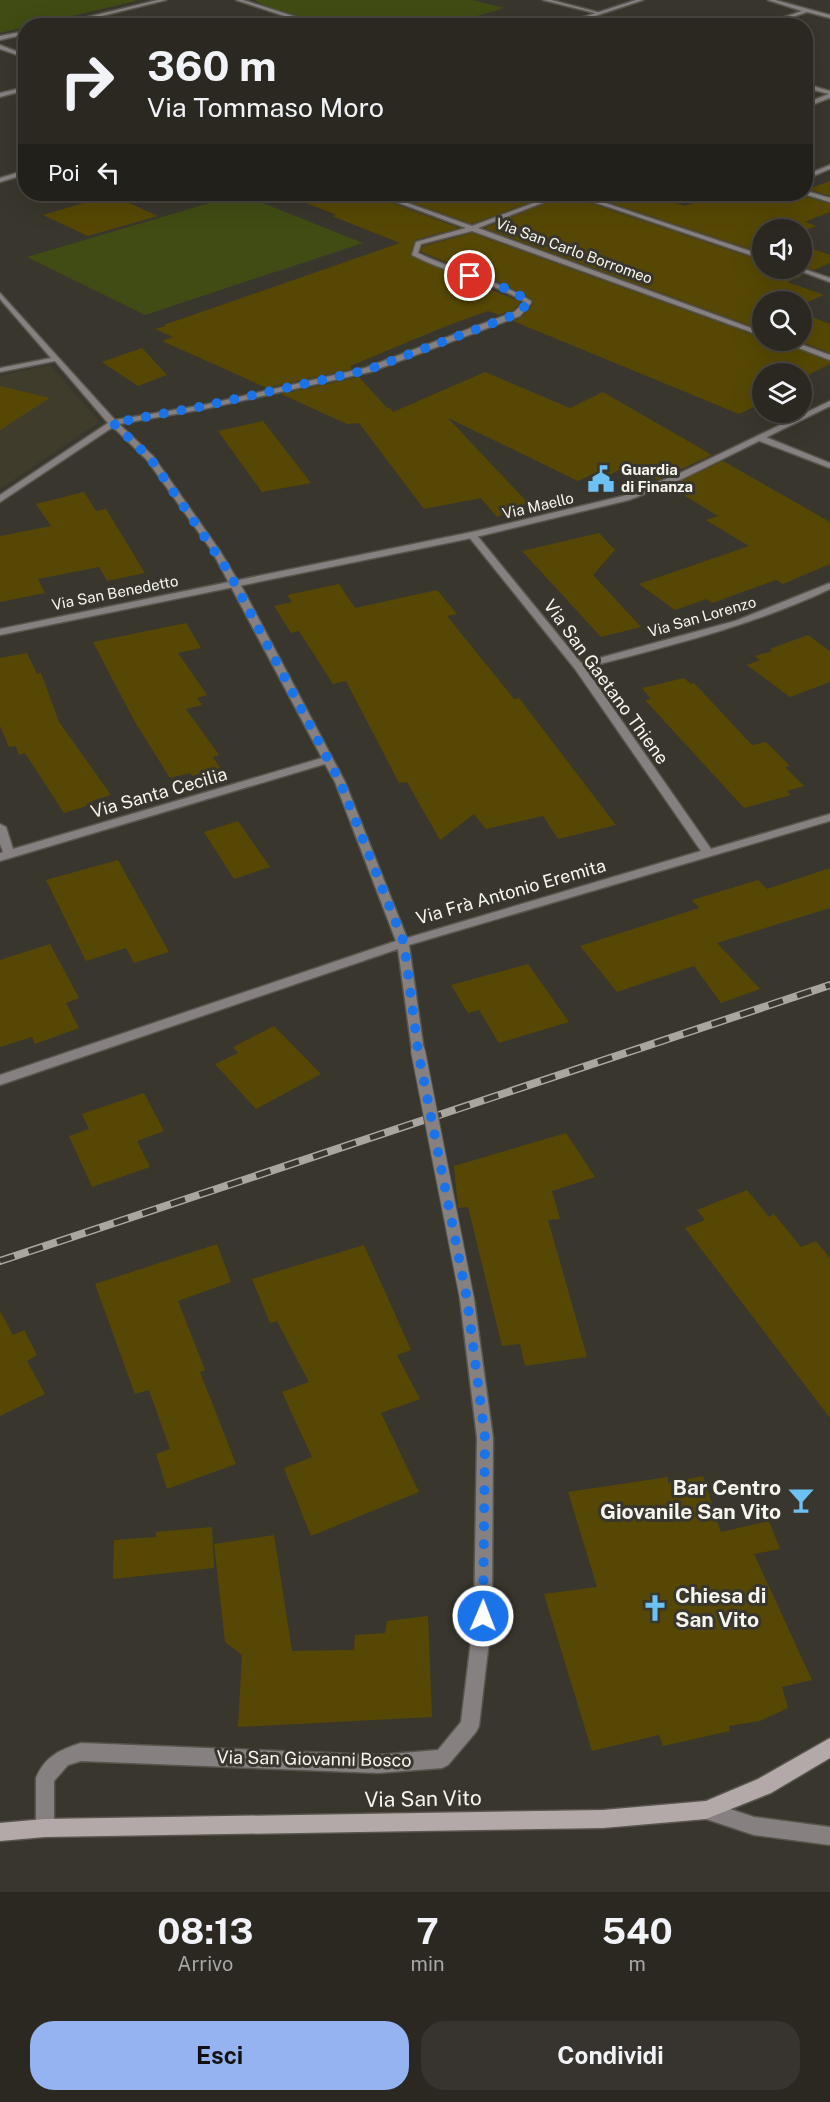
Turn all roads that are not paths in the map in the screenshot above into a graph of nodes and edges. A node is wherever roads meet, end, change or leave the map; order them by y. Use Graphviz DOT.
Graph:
graph roads {
  1 [pos="164,0"];
  2 [pos="238,0"];
  3 [pos="545,0"];
  4 [pos="641,0"];
  5 [pos="770,0"];
  6 [pos="807,10"];
  7 [pos="599,13"];
  8 [pos="830,17"];
  9 [pos="87,18"];
  10 [pos="296,18"];
  11 [pos="582,18"];
  12 [pos="784,18"];
  13 [pos="18,34"];
  14 [pos="0,38"];
  15 [pos="0,47"];
  16 [pos="18,54"];
  17 [pos="813,89"];
  18 [pos="18,90"];
  19 [pos="0,95"];
  20 [pos="830,95"];
  21 [pos="813,102"];
  22 [pos="830,167"];
  23 [pos="18,174"];
  24 [pos="813,174"];
  25 [pos="0,180"];
  26 [pos="813,195"];
  27 [pos="830,200"];
  28 [pos="397,201"];
  29 [pos="544,201"];
  30 [pos="594,201"];
  31 [pos="471,229"];
  32 [pos="752,254"];
  33 [pos="812,274"];
  34 [pos="830,280"];
  35 [pos="0,295"];
  36 [pos="752,330"];
  37 [pos="811,351"];
  38 [pos="55,358"];
  39 [pos="830,358"];
  40 [pos="0,370"];
  41 [pos="830,403"];
  42 [pos="113,423"];
  43 [pos="760,438"];
  44 [pos="830,466"];
  45 [pos="0,500"];
  46 [pos="472,535"];
  47 [pos="235,585"];
  48 [pos="830,586"];
  49 [pos="0,632"];
  50 [pos="579,667"];
  51 [pos="328,760"];
  52 [pos="830,817"];
  53 [pos="0,827"];
  54 [pos="708,853"];
  55 [pos="5,856"];
  56 [pos="404,943"];
  57 [pos="0,1080"];
  58 [pos="830,1747"];
  59 [pos="706,1810"];
  60 [pos="45,1828"];
  61 [pos="0,1832"];
  62 [pos="830,1836"];
  1 -- 9 [label="street"];
  2 -- 10 [label="street"];
  3 -- 7 [label="street"];
  4 -- 7 [label="street"];
  5 -- 6 [label="street"];
  6 -- 8 [label="street"];
  6 -- 12 [label="street"];
  7 -- 11 [label="street"];
  13 -- 14 [label="street"];
  15 -- 16 [label="street"];
  17 -- 20 [label="street"];
  18 -- 19 [label="street"];
  20 -- 21 [label="street"];
  22 -- 24 [label="street"];
  23 -- 25 [label="street"];
  26 -- 27 [label="street"];
  28 -- 31 [label="street, Via San Carlo Borromeo"];
  29 -- 31 [label="street"];
  30 -- 32 [label="street"];
  31 -- 36 [label="street, Via San Carlo Borromeo"];
  31 -- 42 [label="street"];
  33 -- 34 [label="street"];
  35 -- 38 [label="street, Via San Giovanni Bosco"];
  37 -- 39 [label="street"];
  38 -- 40 [label="street"];
  38 -- 42 [label="street, Via San Giovanni Bosco"];
  41 -- 43 [label="street, Via Maello"];
  42 -- 45 [label="street"];
  42 -- 47 [label="street, Via San Giovanni Bosco"];
  43 -- 44 [label="street"];
  43 -- 46 [label="street, Via Maello"];
  46 -- 47 [label="street, Via Maello"];
  46 -- 50 [label="street, Via San Gaetano Thiene"];
  47 -- 49 [label="street, Via San Benedetto"];
  47 -- 51 [label="street, Via San Giovanni Bosco"];
  48 -- 50 [label="street, Via San Lorenzo"];
  50 -- 54 [label="street, Via San Gaetano Thiene"];
  51 -- 55 [label="street, Via Santa Cecilia"];
  51 -- 56 [label="street, Via San Giovanni Bosco"];
  52 -- 54 [label="street, Via Frà Antonio Eremita"];
  53 -- 55 [label="street"];
  54 -- 56 [label="street, Via Frà Antonio Eremita"];
  56 -- 57 [label="street, Via Frà Antonio Eremita"];
  56 -- 60 [label="street, Via San Giovanni Bosco, bridge"];
  58 -- 59 [label="main road, Via San Vito"];
  59 -- 60 [label="main road, Via San Vito"];
  59 -- 62 [label="street"];
  60 -- 61 [label="main road, Via San Vito"];
}
